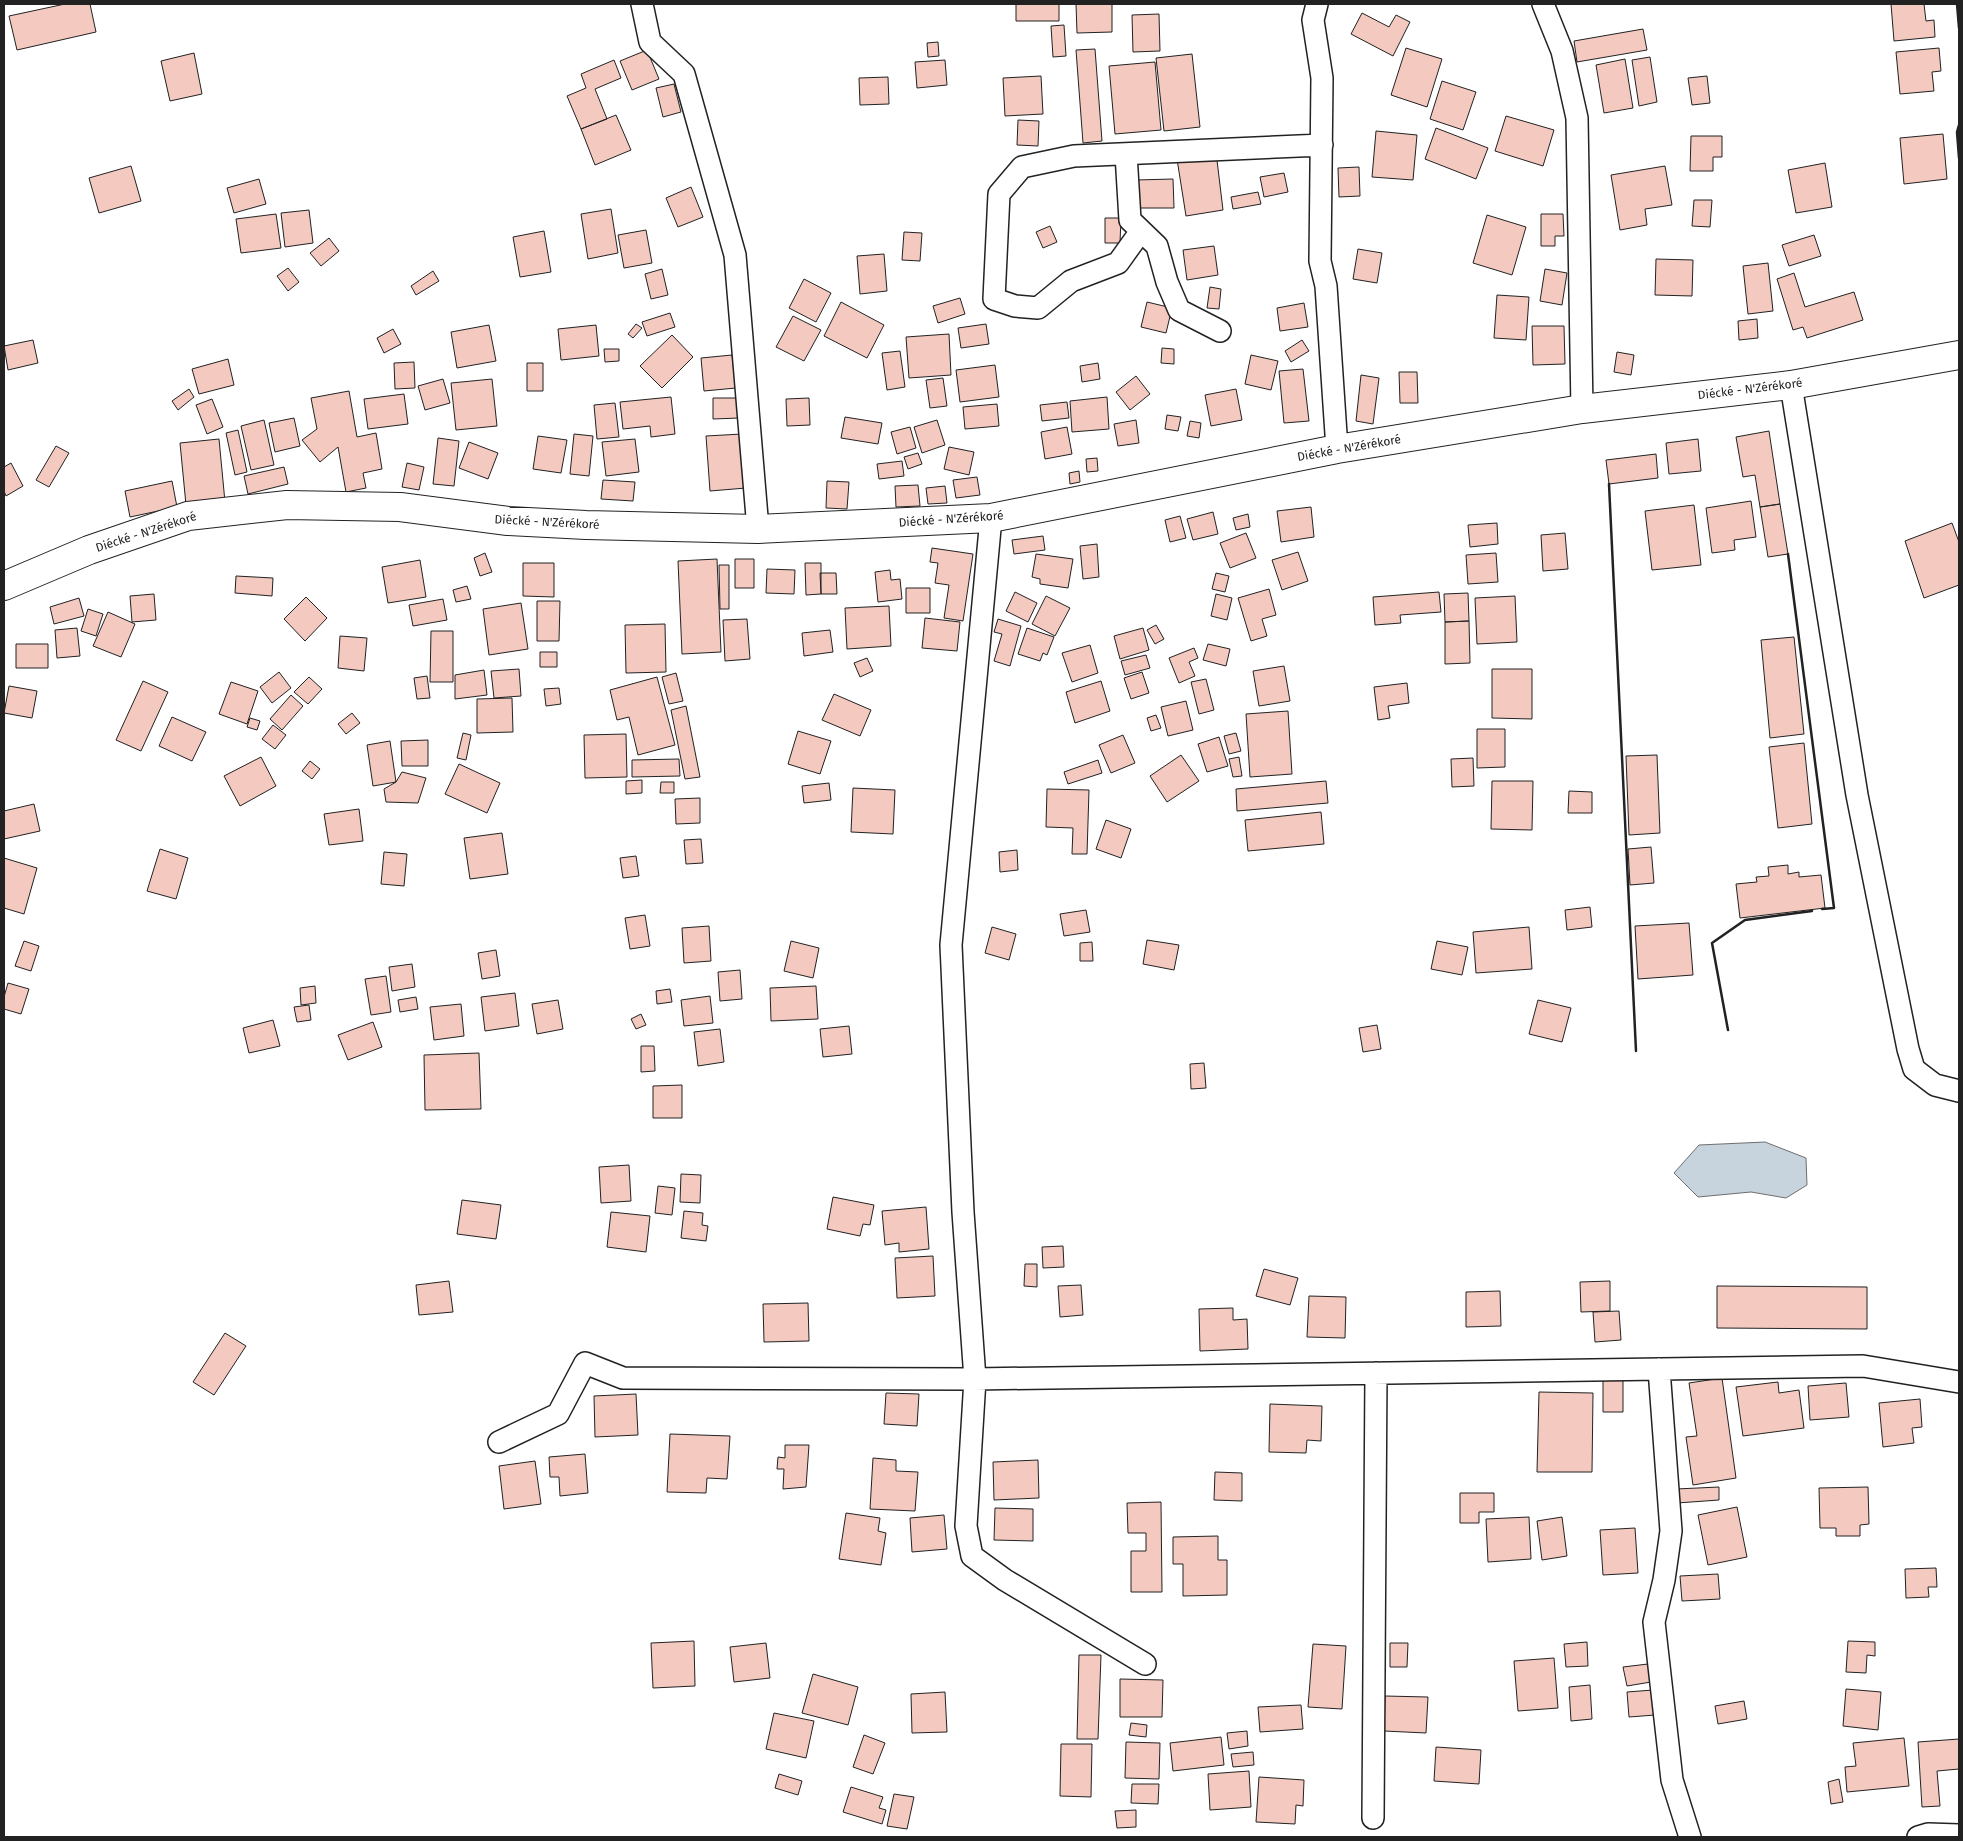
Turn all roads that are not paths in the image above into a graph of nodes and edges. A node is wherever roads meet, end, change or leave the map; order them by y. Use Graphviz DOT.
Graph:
graph roads {
  1 [pos="642,4"];
  2 [pos="1317,4"];
  3 [pos="1543,4"];
  4 [pos="1322,145"];
  5 [pos="1126,154"];
  6 [pos="1141,231"];
  7 [pos="1220,331"];
  8 [pos="1959,355"];
  9 [pos="1791,385"];
  10 [pos="1582,409"];
  11 [pos="1337,449"];
  12 [pos="991,518"];
  13 [pos="758,529"];
  14 [pos="4,586"];
  15 [pos="1959,1090"];
  16 [pos="1659,1369"];
  17 [pos="1376,1373"];
  18 [pos="976,1379"];
  19 [pos="1959,1382"];
  20 [pos="499,1442"];
  21 [pos="1145,1664"];
  22 [pos="1373,1818"];
  23 [pos="1959,1834"];
  24 [pos="1690,1837"];
  25 [pos="1918,1837"];
  1 -- 13 [label="street"];
  2 -- 4 [label="street"];
  3 -- 10 [label="street"];
  4 -- 5 [label="street"];
  4 -- 11 [label="street"];
  5 -- 6 [label="street"];
  5 -- 6 [label="street"];
  6 -- 7 [label="street"];
  8 -- 9 [label="highway, Diécké - N'Zérékoré"];
  9 -- 10 [label="highway, Diécké - N'Zérékoré"];
  9 -- 15 [label="street"];
  10 -- 11 [label="highway, Diécké - N'Zérékoré"];
  11 -- 12 [label="highway, Diécké - N'Zérékoré"];
  12 -- 13 [label="highway, Diécké - N'Zérékoré"];
  12 -- 18 [label="street"];
  13 -- 14 [label="highway, Diécké - N'Zérékoré"];
  16 -- 17 [label="street"];
  16 -- 19 [label="street"];
  16 -- 24 [label="street"];
  17 -- 18 [label="street"];
  17 -- 22 [label="street"];
  18 -- 20 [label="street"];
  18 -- 21 [label="street"];
  23 -- 25 [label="street"];
}
